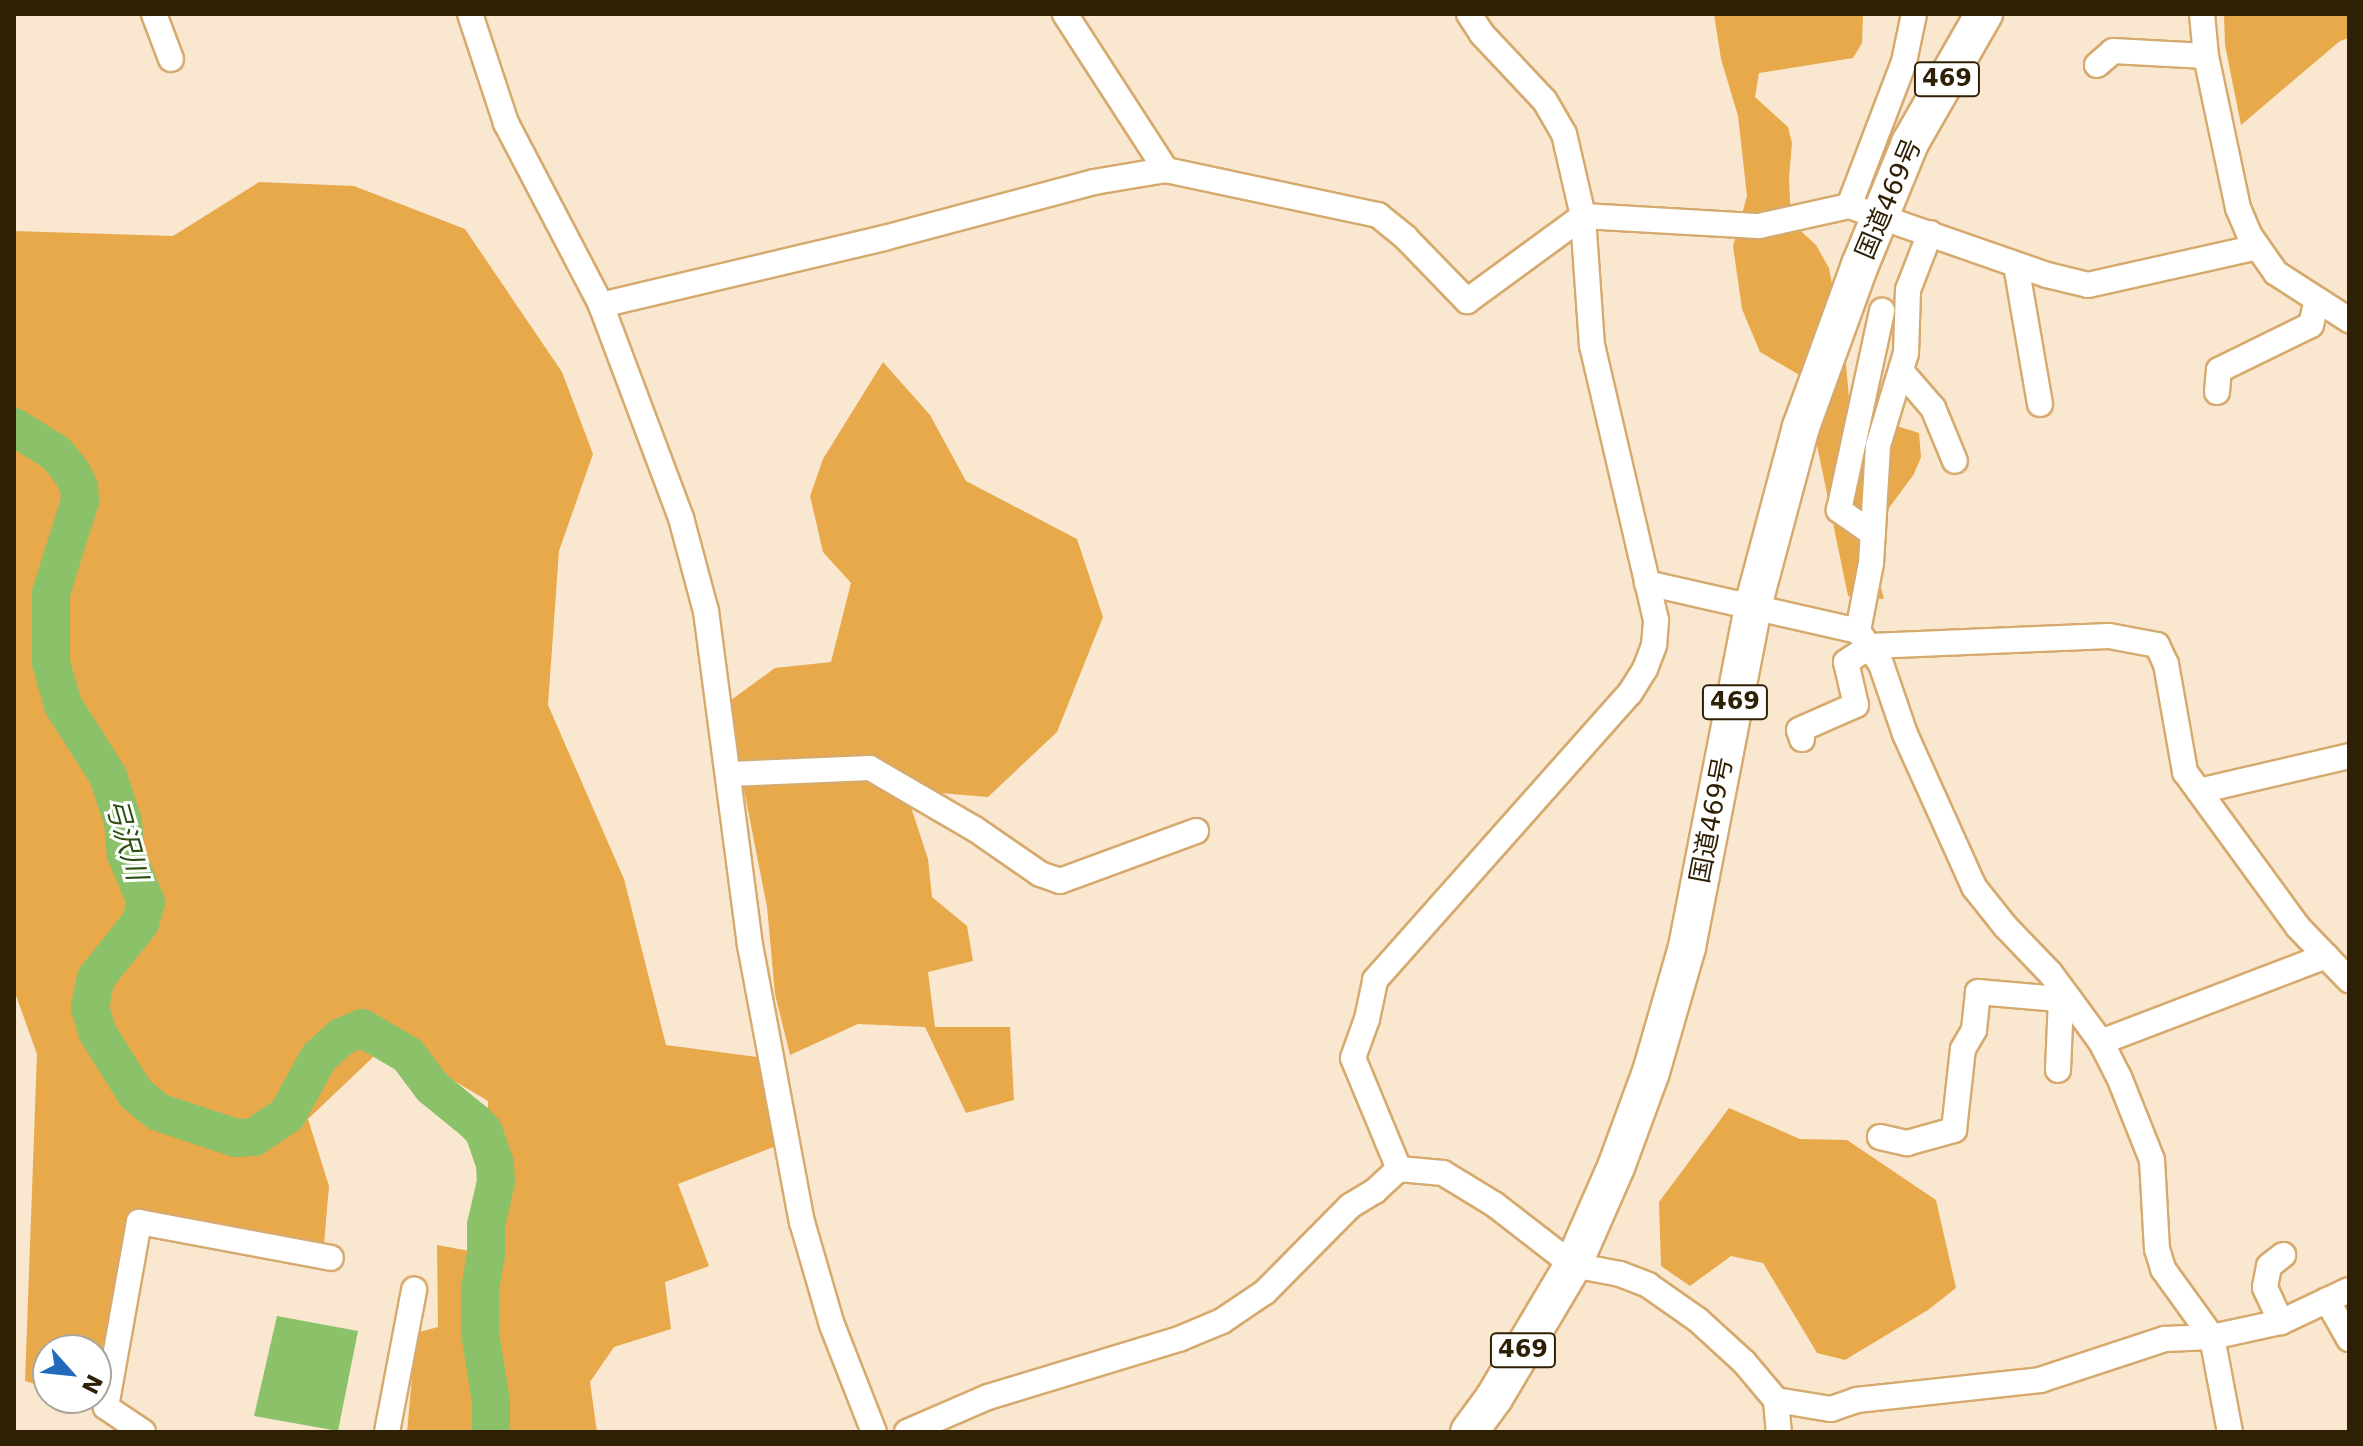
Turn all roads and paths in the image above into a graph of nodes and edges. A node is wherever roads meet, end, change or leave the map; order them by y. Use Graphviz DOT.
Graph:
graph roads {
  1 [pos="154,14"];
  2 [pos="470,14"];
  3 [pos="1065,14"];
  4 [pos="1469,14"];
  5 [pos="1914,14"];
  6 [pos="1984,14"];
  7 [pos="2202,14"];
  8 [pos="2206,56"];
  9 [pos="171,59"];
  10 [pos="2097,65"];
  11 [pos="1166,170"];
  12 [pos="1864,211"];
  13 [pos="1583,216"];
  14 [pos="1930,233"];
  15 [pos="2258,247"];
  16 [pos="2016,265"];
  17 [pos="2317,300"];
  18 [pos="601,305"];
  19 [pos="1882,311"];
  20 [pos="2346,312"];
  21 [pos="1901,371"];
  22 [pos="2217,392"];
  23 [pos="2040,404"];
  24 [pos="1955,461"];
  25 [pos="1873,534"];
  26 [pos="1647,583"];
  27 [pos="1753,606"];
  28 [pos="1864,638"];
  29 [pos="1802,739"];
  30 [pos="2349,756"];
  31 [pos="730,774"];
  32 [pos="2199,791"];
  33 [pos="1196,831"];
  34 [pos="2326,956"];
  35 [pos="2349,980"];
  36 [pos="2066,999"];
  37 [pos="2101,1042"];
  38 [pos="2058,1070"];
  39 [pos="1880,1137"];
  40 [pos="1399,1169"];
  41 [pos="2283,1255"];
  42 [pos="331,1258"];
  43 [pos="1573,1265"];
  44 [pos="414,1290"];
  45 [pos="2338,1295"];
  46 [pos="2281,1322"];
  47 [pos="2212,1337"];
  48 [pos="2349,1339"];
  49 [pos="1776,1400"];
  50 [pos="143,1432"];
  51 [pos="387,1432"];
  52 [pos="874,1432"];
  53 [pos="907,1432"];
  54 [pos="1469,1432"];
  55 [pos="1779,1432"];
  56 [pos="2230,1432"];
  1 -- 9 [label="street"];
  2 -- 18 [label="street"];
  3 -- 11 [label="street"];
  4 -- 13 [label="street"];
  5 -- 12 [label="street"];
  6 -- 12 [label="highway, 国道469号 / 469"];
  7 -- 8 [label="street"];
  8 -- 10 [label="street"];
  8 -- 15 [label="street"];
  11 -- 13 [label="street"];
  11 -- 18 [label="street"];
  12 -- 13 [label="street"];
  12 -- 14 [label="street"];
  12 -- 27 [label="highway, 国道469号 / 469"];
  13 -- 26 [label="street"];
  14 -- 16 [label="street"];
  14 -- 21 [label="street"];
  15 -- 16 [label="street"];
  15 -- 17 [label="street"];
  16 -- 23 [label="street"];
  17 -- 20 [label="street"];
  17 -- 22 [label="street"];
  18 -- 31 [label="street"];
  19 -- 25 [label="street"];
  21 -- 24 [label="street"];
  21 -- 25 [label="street"];
  25 -- 28 [label="street"];
  26 -- 27 [label="street"];
  26 -- 40 [label="street"];
  27 -- 28 [label="street"];
  27 -- 43 [label="highway, 国道469号 / 469"];
  28 -- 29 [label="street"];
  28 -- 32 [label="street"];
  28 -- 36 [label="street"];
  30 -- 32 [label="street"];
  31 -- 33 [label="street"];
  31 -- 52 [label="street"];
  32 -- 34 [label="street"];
  34 -- 35 [label="street"];
  34 -- 37 [label="street"];
  36 -- 37 [label="street"];
  36 -- 38 [label="street"];
  36 -- 39 [label="street"];
  37 -- 47 [label="street"];
  40 -- 43 [label="street"];
  40 -- 53 [label="street"];
  41 -- 46 [label="street"];
  42 -- 50 [label="street"];
  43 -- 49 [label="street"];
  43 -- 54 [label="highway, 国道469号 / 469"];
  44 -- 51 [label="street"];
  45 -- 46 [label="street"];
  45 -- 48 [label="street"];
  46 -- 47 [label="street"];
  47 -- 49 [label="street"];
  47 -- 56 [label="street"];
  49 -- 55 [label="street"];
}
